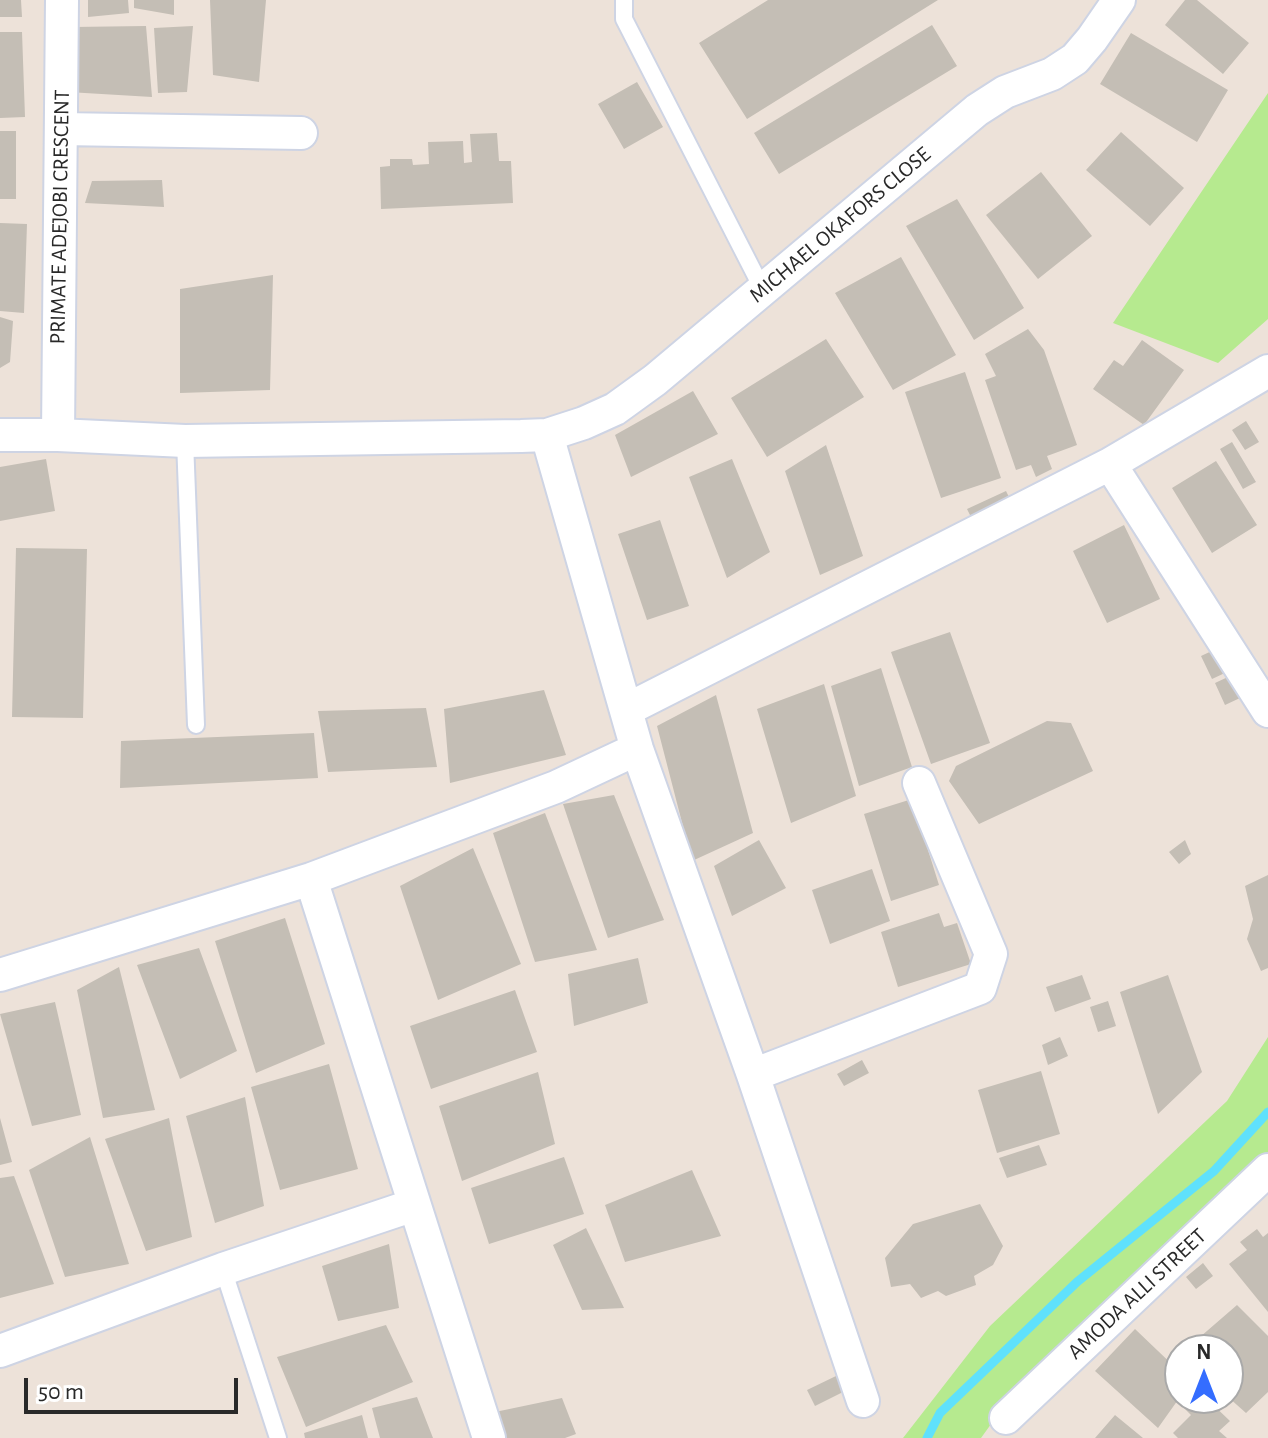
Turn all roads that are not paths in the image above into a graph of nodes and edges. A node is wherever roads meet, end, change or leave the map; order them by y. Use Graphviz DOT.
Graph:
graph roads {
  1 [pos="62,0"];
  2 [pos="624,0"];
  3 [pos="1119,0"];
  4 [pos="62,129"];
  5 [pos="301,133"];
  6 [pos="763,290"];
  7 [pos="1268,371"];
  8 [pos="0,435"];
  9 [pos="58,435"];
  10 [pos="547,435"];
  11 [pos="185,441"];
  12 [pos="1110,464"];
  13 [pos="626,710"];
  14 [pos="1268,711"];
  15 [pos="196,725"];
  16 [pos="637,749"];
  17 [pos="919,783"];
  18 [pos="311,879"];
  19 [pos="0,975"];
  20 [pos="753,1075"];
  21 [pos="1268,1170"];
  22 [pos="414,1205"];
  23 [pos="223,1269"];
  24 [pos="0,1351"];
  25 [pos="863,1401"];
  26 [pos="1006,1418"];
  27 [pos="278,1438"];
  28 [pos="489,1438"];
  1 -- 4 [label="street, PRIMATE ADEJOBI CRESCENT"];
  2 -- 6 [label="lane"];
  3 -- 6 [label="street, MICHAEL OKAFORS CLOSE"];
  4 -- 5 [label="street"];
  4 -- 9 [label="street, PRIMATE ADEJOBI CRESCENT"];
  6 -- 10 [label="street, MICHAEL OKAFORS CLOSE"];
  7 -- 12 [label="street"];
  8 -- 9 [label="street, MICHAEL OKAFORS CLOSE"];
  9 -- 11 [label="street, MICHAEL OKAFORS CLOSE"];
  10 -- 11 [label="street, MICHAEL OKAFORS CLOSE"];
  10 -- 13 [label="street"];
  11 -- 15 [label="lane"];
  12 -- 13 [label="street"];
  12 -- 14 [label="street"];
  13 -- 16 [label="street"];
  16 -- 18 [label="street"];
  16 -- 20 [label="street"];
  17 -- 20 [label="street"];
  18 -- 19 [label="street"];
  18 -- 22 [label="street"];
  20 -- 25 [label="street"];
  21 -- 26 [label="street, AMODA ALLI STREET"];
  22 -- 23 [label="street"];
  22 -- 28 [label="street"];
  23 -- 24 [label="street"];
  23 -- 27 [label="lane"];
}
